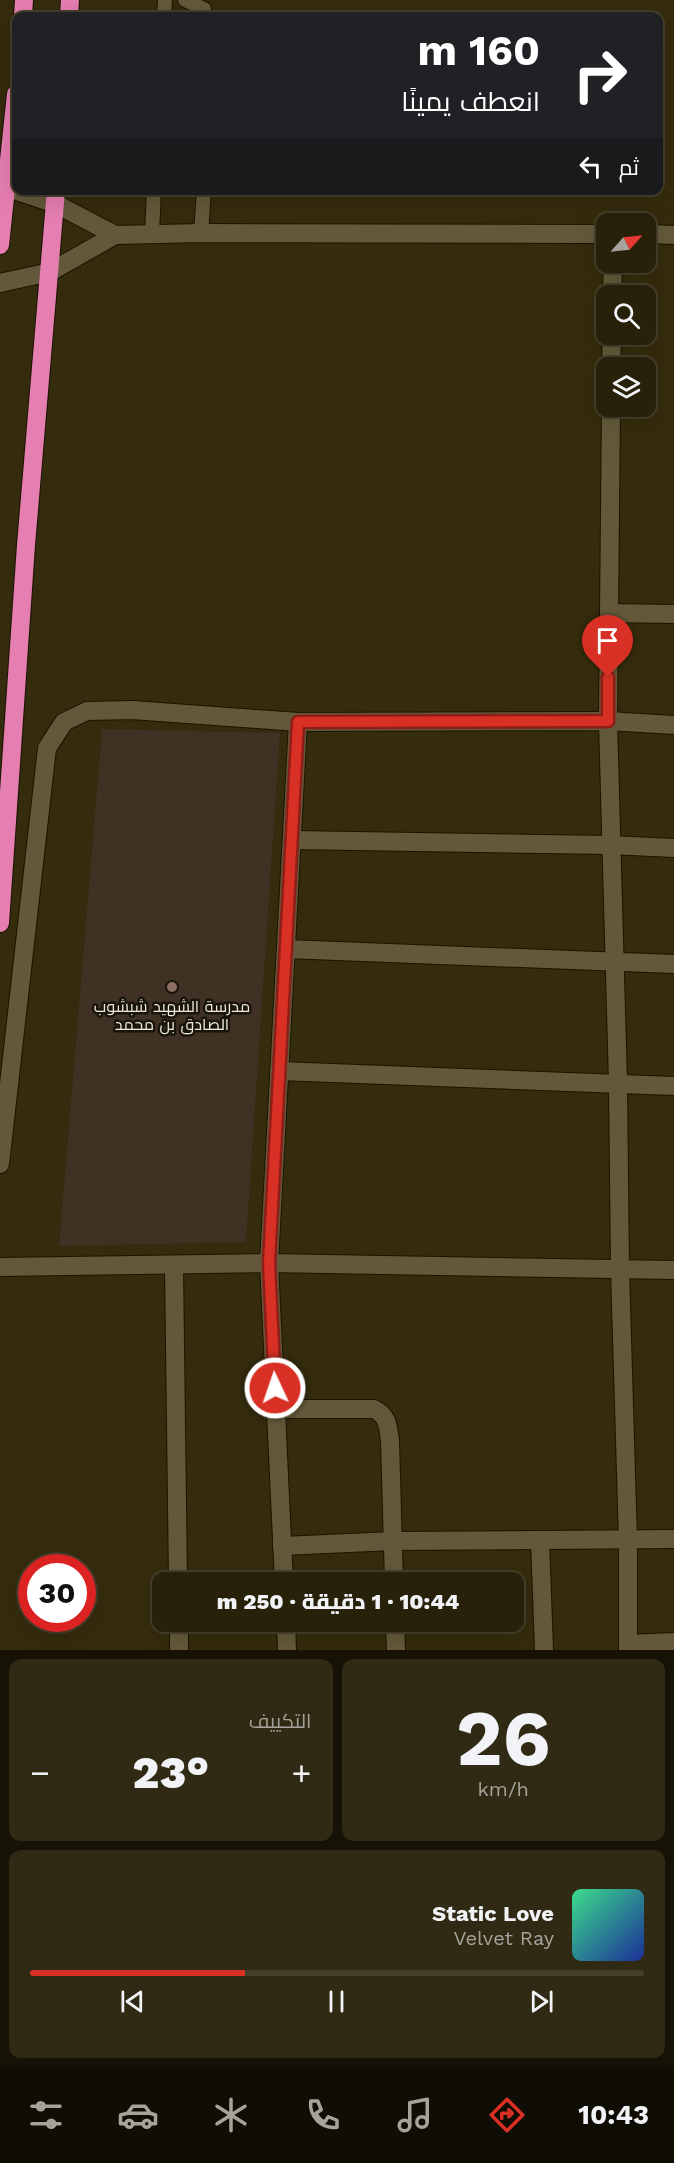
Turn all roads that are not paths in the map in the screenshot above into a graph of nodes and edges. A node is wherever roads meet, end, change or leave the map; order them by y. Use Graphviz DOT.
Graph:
graph roads {
  1 [pos="185,0"];
  2 [pos="204,12"];
  3 [pos="12,128"];
  4 [pos="5,187"];
  5 [pos="12,188"];
  6 [pos="154,195"];
  7 [pos="204,195"];
  8 [pos="56,197"];
  9 [pos="152,233"];
  10 [pos="201,233"];
  11 [pos="596,234"];
  12 [pos="656,234"];
  13 [pos="674,235"];
  14 [pos="115,236"];
  15 [pos="0,245"];
  16 [pos="50,272"];
  17 [pos="0,283"];
  18 [pos="611,417"];
  19 [pos="609,613"];
  20 [pos="674,614"];
  21 [pos="608,721"];
  22 [pos="298,722"];
  23 [pos="674,725"];
  24 [pos="292,840"];
  25 [pos="611,845"];
  26 [pos="674,848"];
  27 [pos="0,923"];
  28 [pos="286,949"];
  29 [pos="615,960"];
  30 [pos="674,964"];
  31 [pos="279,1071"];
  32 [pos="618,1083"];
  33 [pos="674,1086"];
  34 [pos="0,1164"];
  35 [pos="269,1263"];
  36 [pos="174,1266"];
  37 [pos="0,1267"];
  38 [pos="620,1270"];
  39 [pos="674,1270"];
  40 [pos="276,1409"];
  41 [pos="674,1539"];
  42 [pos="393,1541"];
  43 [pos="540,1541"];
  44 [pos="628,1541"];
  45 [pos="282,1546"];
  46 [pos="178,1572"];
  47 [pos="283,1572"];
  48 [pos="394,1572"];
  49 [pos="179,1632"];
  50 [pos="286,1632"];
  51 [pos="395,1632"];
  52 [pos="674,1642"];
  53 [pos="628,1647"];
  54 [pos="179,1650"];
  55 [pos="287,1650"];
  56 [pos="396,1650"];
  57 [pos="544,1650"];
  1 -- 2 [label="lane"];
  3 -- 4 [label="highway"];
  4 -- 5 [label="street"];
  4 -- 15 [label="highway"];
  6 -- 9 [label="lane"];
  7 -- 10 [label="lane"];
  8 -- 14 [label="street"];
  8 -- 16 [label="highway"];
  9 -- 10 [label="street"];
  9 -- 14 [label="street"];
  10 -- 11 [label="street"];
  12 -- 13 [label="street"];
  14 -- 16 [label="street"];
  16 -- 17 [label="street"];
  16 -- 27 [label="highway"];
  18 -- 19 [label="street"];
  19 -- 20 [label="street"];
  19 -- 21 [label="street"];
  21 -- 22 [label="street"];
  21 -- 23 [label="street"];
  21 -- 25 [label="street"];
  22 -- 24 [label="street"];
  22 -- 34 [label="street"];
  24 -- 25 [label="street"];
  24 -- 28 [label="street"];
  25 -- 26 [label="street"];
  25 -- 29 [label="street"];
  28 -- 29 [label="street"];
  28 -- 31 [label="street"];
  29 -- 30 [label="street"];
  29 -- 32 [label="street"];
  31 -- 32 [label="street"];
  31 -- 35 [label="street"];
  32 -- 33 [label="street"];
  32 -- 38 [label="street"];
  35 -- 36 [label="street"];
  35 -- 38 [label="street"];
  35 -- 40 [label="street"];
  36 -- 37 [label="street"];
  36 -- 46 [label="street"];
  38 -- 39 [label="street"];
  38 -- 44 [label="street"];
  40 -- 42 [label="street"];
  40 -- 45 [label="street"];
  41 -- 44 [label="street"];
  42 -- 43 [label="street"];
  42 -- 45 [label="street"];
  42 -- 48 [label="street"];
  43 -- 44 [label="street"];
  43 -- 57 [label="street"];
  44 -- 53 [label="street"];
  45 -- 47 [label="street"];
  49 -- 54 [label="street"];
  50 -- 55 [label="street"];
  51 -- 56 [label="street"];
  52 -- 53 [label="street"];
}
